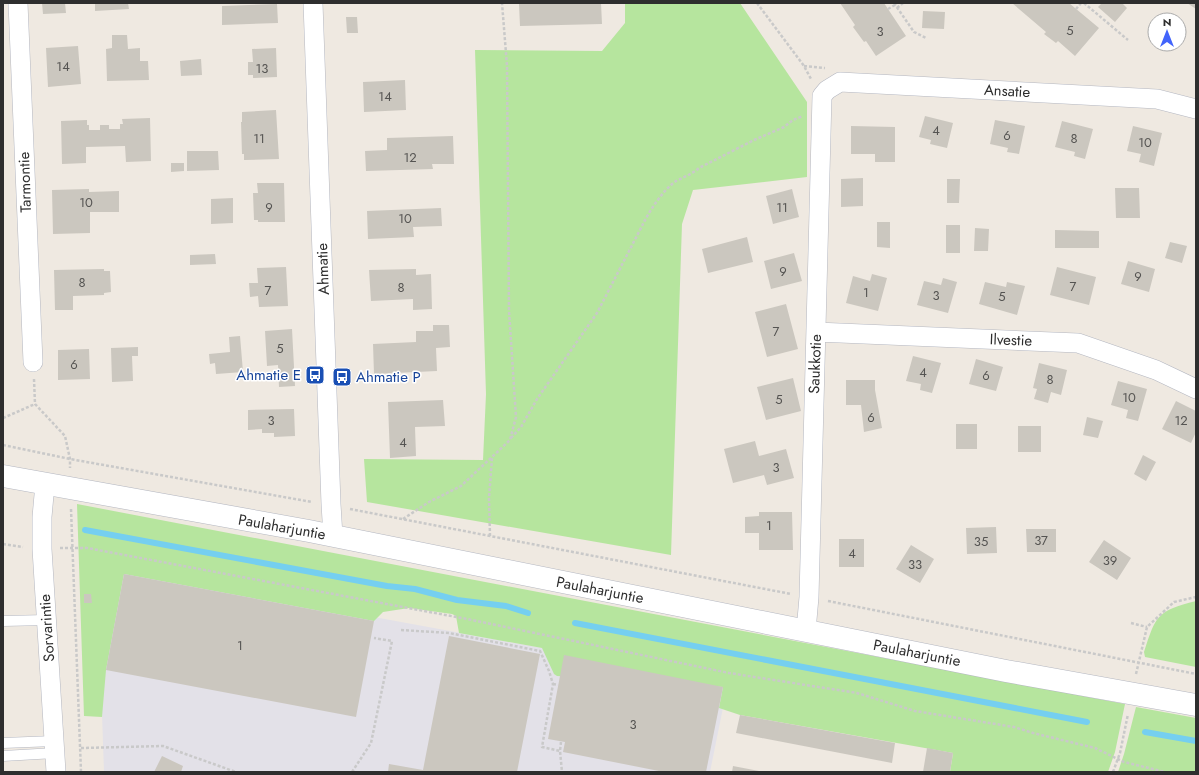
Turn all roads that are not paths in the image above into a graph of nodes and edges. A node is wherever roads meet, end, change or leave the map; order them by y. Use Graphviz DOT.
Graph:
graph roads {
  1 [pos="18,3"];
  2 [pos="313,3"];
  3 [pos="822,104"];
  4 [pos="1196,109"];
  5 [pos="816,332"];
  6 [pos="33,362"];
  7 [pos="1196,389"];
  8 [pos="3,476"];
  9 [pos="45,484"];
  10 [pos="333,536"];
  11 [pos="47,620"];
  12 [pos="3,621"];
  13 [pos="806,631"];
  14 [pos="1196,705"];
  15 [pos="3,743"];
  16 [pos="55,747"];
  17 [pos="3,756"];
  18 [pos="56,772"];
  1 -- 6 [label="street, Tarmontie"];
  2 -- 10 [label="street, Ahmatie"];
  3 -- 4 [label="street, Ansatie"];
  3 -- 5 [label="street, Saukkotie"];
  5 -- 7 [label="street, Ilvestie"];
  5 -- 13 [label="street, Saukkotie"];
  8 -- 9 [label="street, Paulaharjuntie"];
  9 -- 10 [label="street, Paulaharjuntie"];
  9 -- 11 [label="street, Sorvarintie"];
  10 -- 13 [label="street, Paulaharjuntie"];
  11 -- 12 [label="lane"];
  11 -- 16 [label="street, Sorvarintie"];
  13 -- 14 [label="street, Paulaharjuntie"];
  15 -- 16 [label="lane"];
  16 -- 17 [label="lane"];
  16 -- 18 [label="street, Sorvarintie"];
}
